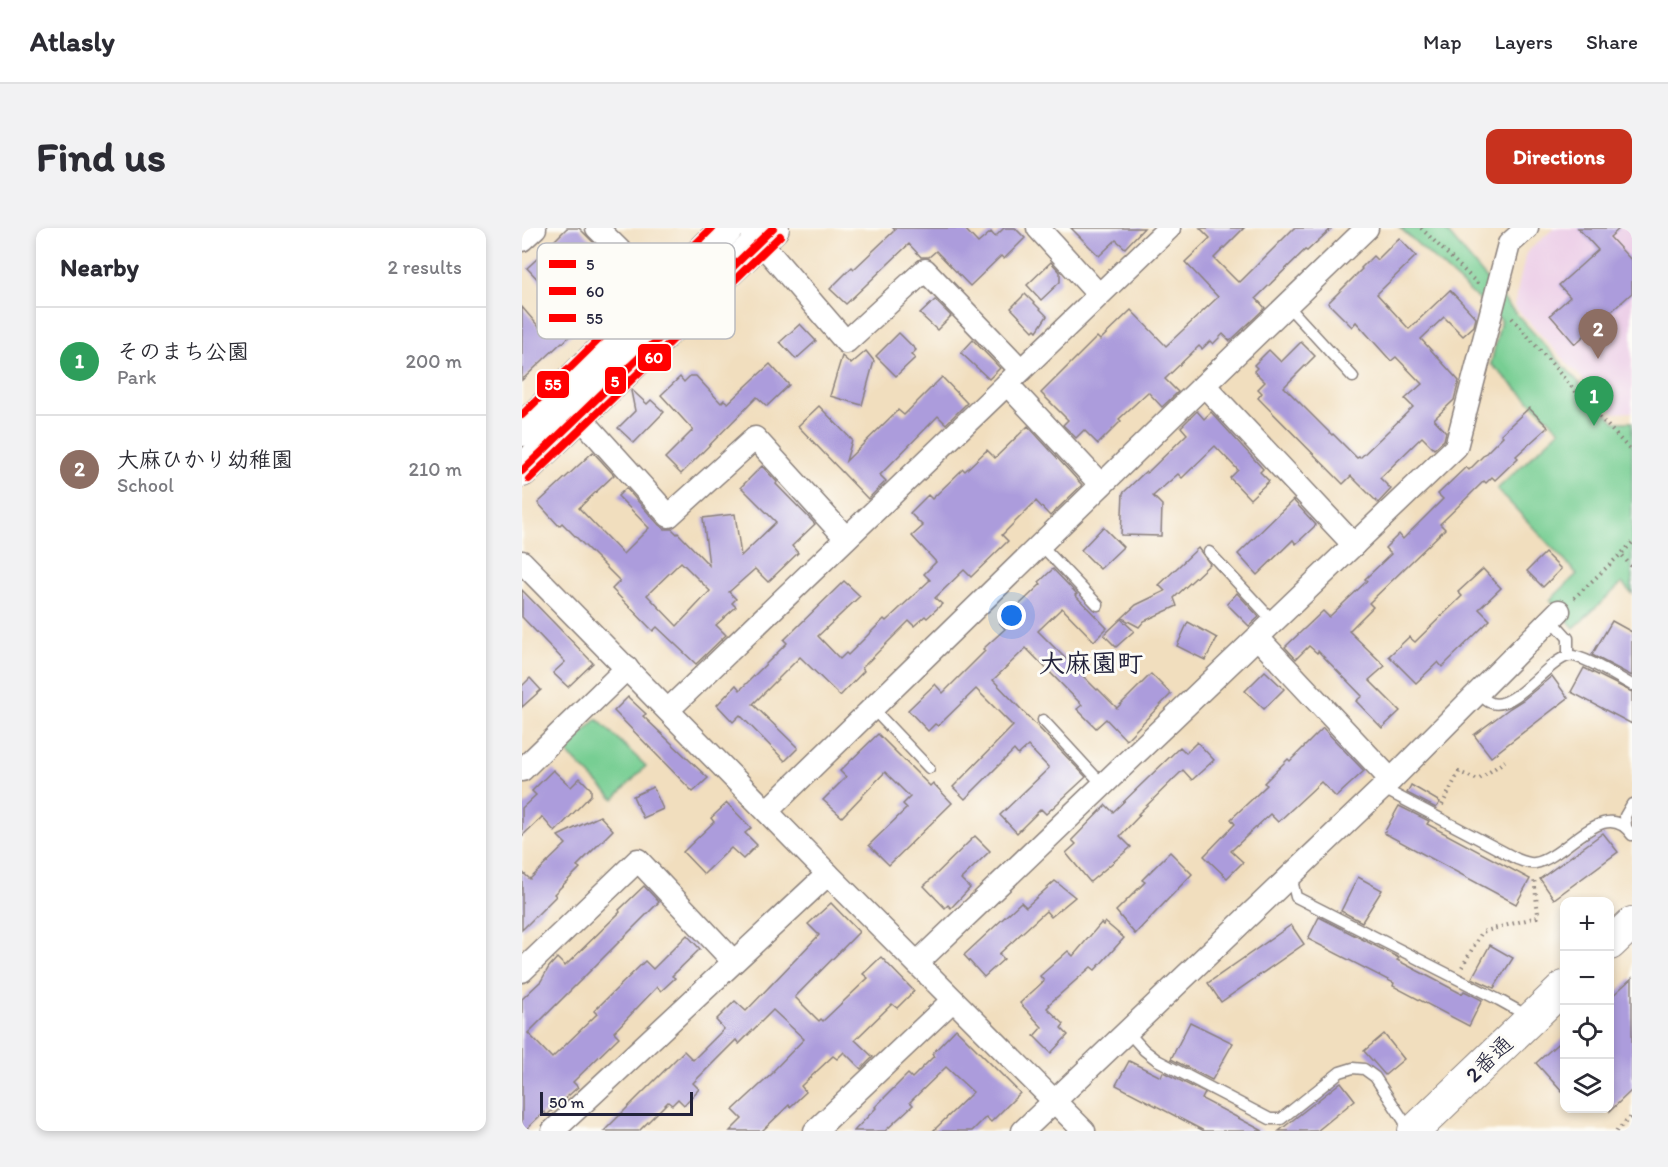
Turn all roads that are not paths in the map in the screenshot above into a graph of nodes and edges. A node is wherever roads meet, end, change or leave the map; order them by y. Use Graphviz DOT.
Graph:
graph roads {
  1 [pos="535,228"];
  2 [pos="597,228"];
  3 [pos="727,228"];
  4 [pos="1038,228"];
  5 [pos="1169,228"];
  6 [pos="1367,228"];
  7 [pos="1527,228"];
  8 [pos="760,232"];
  9 [pos="522,240"];
  10 [pos="612,243"];
  11 [pos="712,243"];
  12 [pos="735,259"];
  13 [pos="1099,296"];
  14 [pos="1287,305"];
  15 [pos="623,339"];
  16 [pos="653,339"];
  17 [pos="1014,377"];
  18 [pos="1353,377"];
  19 [pos="1204,385"];
  20 [pos="569,405"];
  21 [pos="522,430"];
  22 [pos="522,471"];
  23 [pos="1101,485"];
  24 [pos="846,538"];
  25 [pos="1040,544"];
  26 [pos="1354,545"];
  27 [pos="1209,552"];
  28 [pos="522,562"];
  29 [pos="1098,605"];
  30 [pos="1555,615"];
  31 [pos="1266,630"];
  32 [pos="1568,656"];
  33 [pos="627,668"];
  34 [pos="1632,685"];
  35 [pos="1479,692"];
  36 [pos="872,708"];
  37 [pos="668,710"];
  38 [pos="1043,720"];
  39 [pos="929,768"];
  40 [pos="522,770"];
  41 [pos="1387,784"];
  42 [pos="1103,785"];
  43 [pos="1632,804"];
  44 [pos="767,811"];
  45 [pos="1629,830"];
  46 [pos="828,874"];
  47 [pos="1290,876"];
  48 [pos="1632,923"];
  49 [pos="1614,940"];
  50 [pos="733,961"];
  51 [pos="917,963"];
  52 [pos="522,970"];
  53 [pos="1560,991"];
  54 [pos="953,1000"];
  55 [pos="1528,1022"];
  56 [pos="1127,1031"];
  57 [pos="1054,1101"];
  58 [pos="553,1131"];
  59 [pos="814,1131"];
  60 [pos="1023,1131"];
  61 [pos="1084,1131"];
  62 [pos="1412,1131"];
  1 -- 9 [label="street"];
  2 -- 10 [label="street"];
  3 -- 11 [label="street"];
  4 -- 13 [label="street"];
  5 -- 13 [label="street"];
  6 -- 14 [label="street"];
  7 -- 26 [label="street"];
  8 -- 12 [label="street"];
  8 -- 17 [label="street"];
  13 -- 17 [label="street"];
  14 -- 18 [label="lane"];
  14 -- 19 [label="street"];
  15 -- 20 [label="street"];
  16 -- 20 [label="street"];
  17 -- 23 [label="street"];
  17 -- 24 [label="street"];
  19 -- 23 [label="street"];
  19 -- 26 [label="street"];
  20 -- 21 [label="street"];
  20 -- 22 [label="street"];
  20 -- 24 [label="street"];
  23 -- 25 [label="street"];
  24 -- 37 [label="street"];
  25 -- 29 [label="lane"];
  25 -- 36 [label="street"];
  26 -- 31 [label="street"];
  27 -- 31 [label="lane"];
  28 -- 33 [label="street"];
  30 -- 32 [label="lane"];
  30 -- 35 [label="street"];
  31 -- 41 [label="street"];
  31 -- 42 [label="street"];
  32 -- 34 [label="lane"];
  32 -- 35 [label="lane"];
  33 -- 37 [label="street"];
  33 -- 40 [label="street"];
  35 -- 41 [label="street"];
  36 -- 39 [label="lane"];
  36 -- 44 [label="street"];
  37 -- 44 [label="street"];
  38 -- 42 [label="lane"];
  41 -- 45 [label="lane"];
  41 -- 47 [label="street"];
  42 -- 51 [label="street"];
  43 -- 45 [label="lane"];
  44 -- 46 [label="street"];
  46 -- 50 [label="street"];
  46 -- 51 [label="street"];
  47 -- 55 [label="lane"];
  47 -- 56 [label="street"];
  48 -- 49 [label="street"];
  50 -- 52 [label="street"];
  50 -- 58 [label="street"];
  51 -- 54 [label="street"];
  53 -- 55 [label="street, 2番通"];
  54 -- 57 [label="street"];
  54 -- 59 [label="street"];
  55 -- 62 [label="street, 2番通"];
  56 -- 57 [label="street"];
  56 -- 62 [label="lane"];
  57 -- 60 [label="street"];
  57 -- 61 [label="street"];
}
